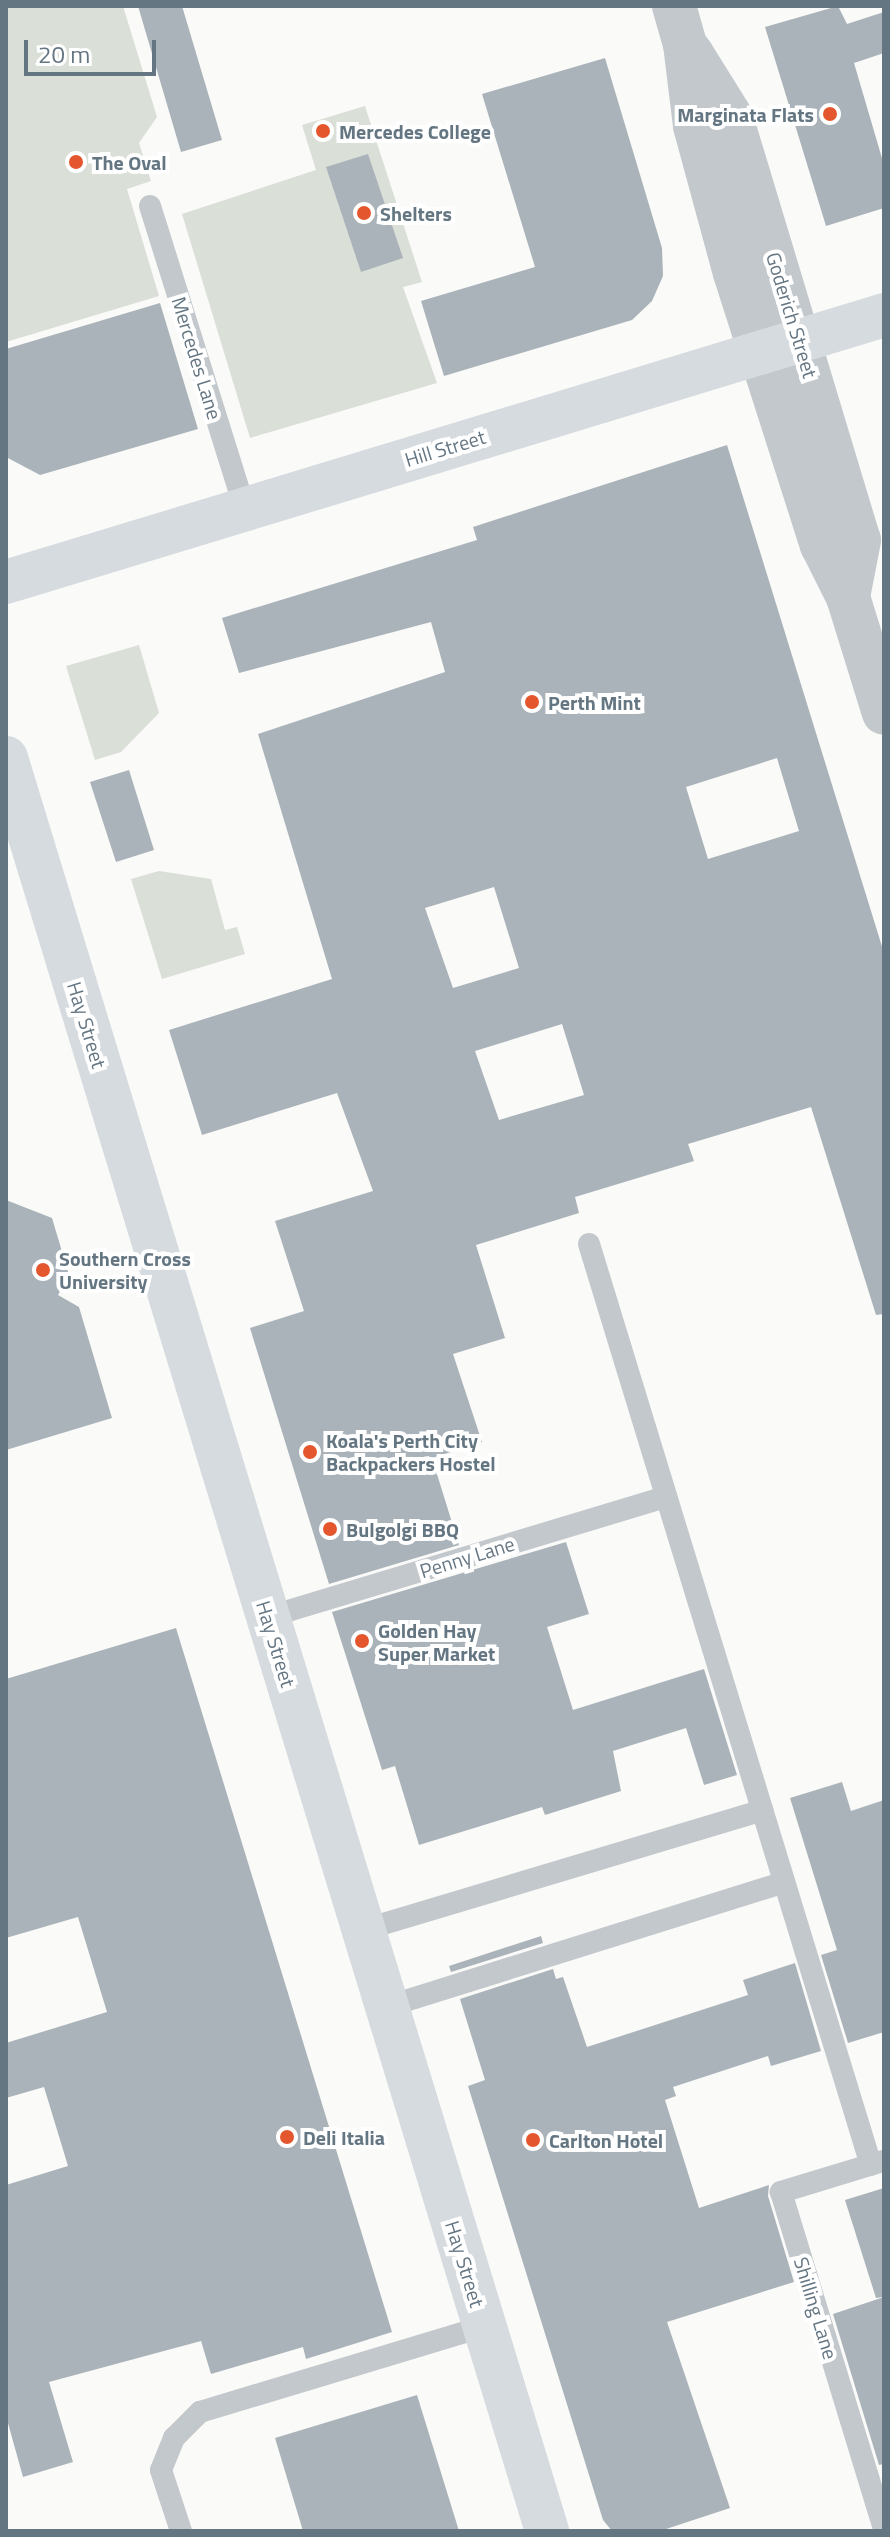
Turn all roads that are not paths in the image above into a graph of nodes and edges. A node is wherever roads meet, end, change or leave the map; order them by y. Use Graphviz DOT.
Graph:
graph roads {
  1 [pos="680,25"];
  2 [pos="150,206"];
  3 [pos="884,315"];
  4 [pos="780,346"];
  5 [pos="245,509"];
  6 [pos="6,582"];
  7 [pos="884,713"];
  8 [pos="6,758"];
  9 [pos="589,1244"];
  10 [pos="666,1497"];
  11 [pos="268,1617"];
  12 [pos="762,1810"];
  13 [pos="784,1882"];
  14 [pos="363,1930"];
  15 [pos="386,2007"];
  16 [pos="878,2163"];
  17 [pos="484,2326"];
  18 [pos="884,2528"];
  19 [pos="181,2531"];
  20 [pos="547,2531"];
  1 -- 4 [label="street, Goderich Street"];
  2 -- 5 [label="lane, Mercedes Lane"];
  3 -- 4 [label="main road, Hill Street"];
  4 -- 5 [label="main road, Hill Street"];
  4 -- 7 [label="street, Goderich Street"];
  5 -- 6 [label="main road, Hill Street"];
  8 -- 11 [label="main road, Hay Street"];
  9 -- 10 [label="lane"];
  10 -- 11 [label="lane, Penny Lane"];
  10 -- 12 [label="lane"];
  11 -- 14 [label="main road, Hay Street"];
  12 -- 13 [label="lane"];
  12 -- 14 [label="lane"];
  13 -- 15 [label="lane"];
  13 -- 16 [label="lane"];
  14 -- 15 [label="main road, Hay Street"];
  15 -- 17 [label="main road, Hay Street"];
  16 -- 18 [label="lane, Shilling Lane"];
  17 -- 19 [label="lane"];
  17 -- 20 [label="main road, Hay Street"];
}
